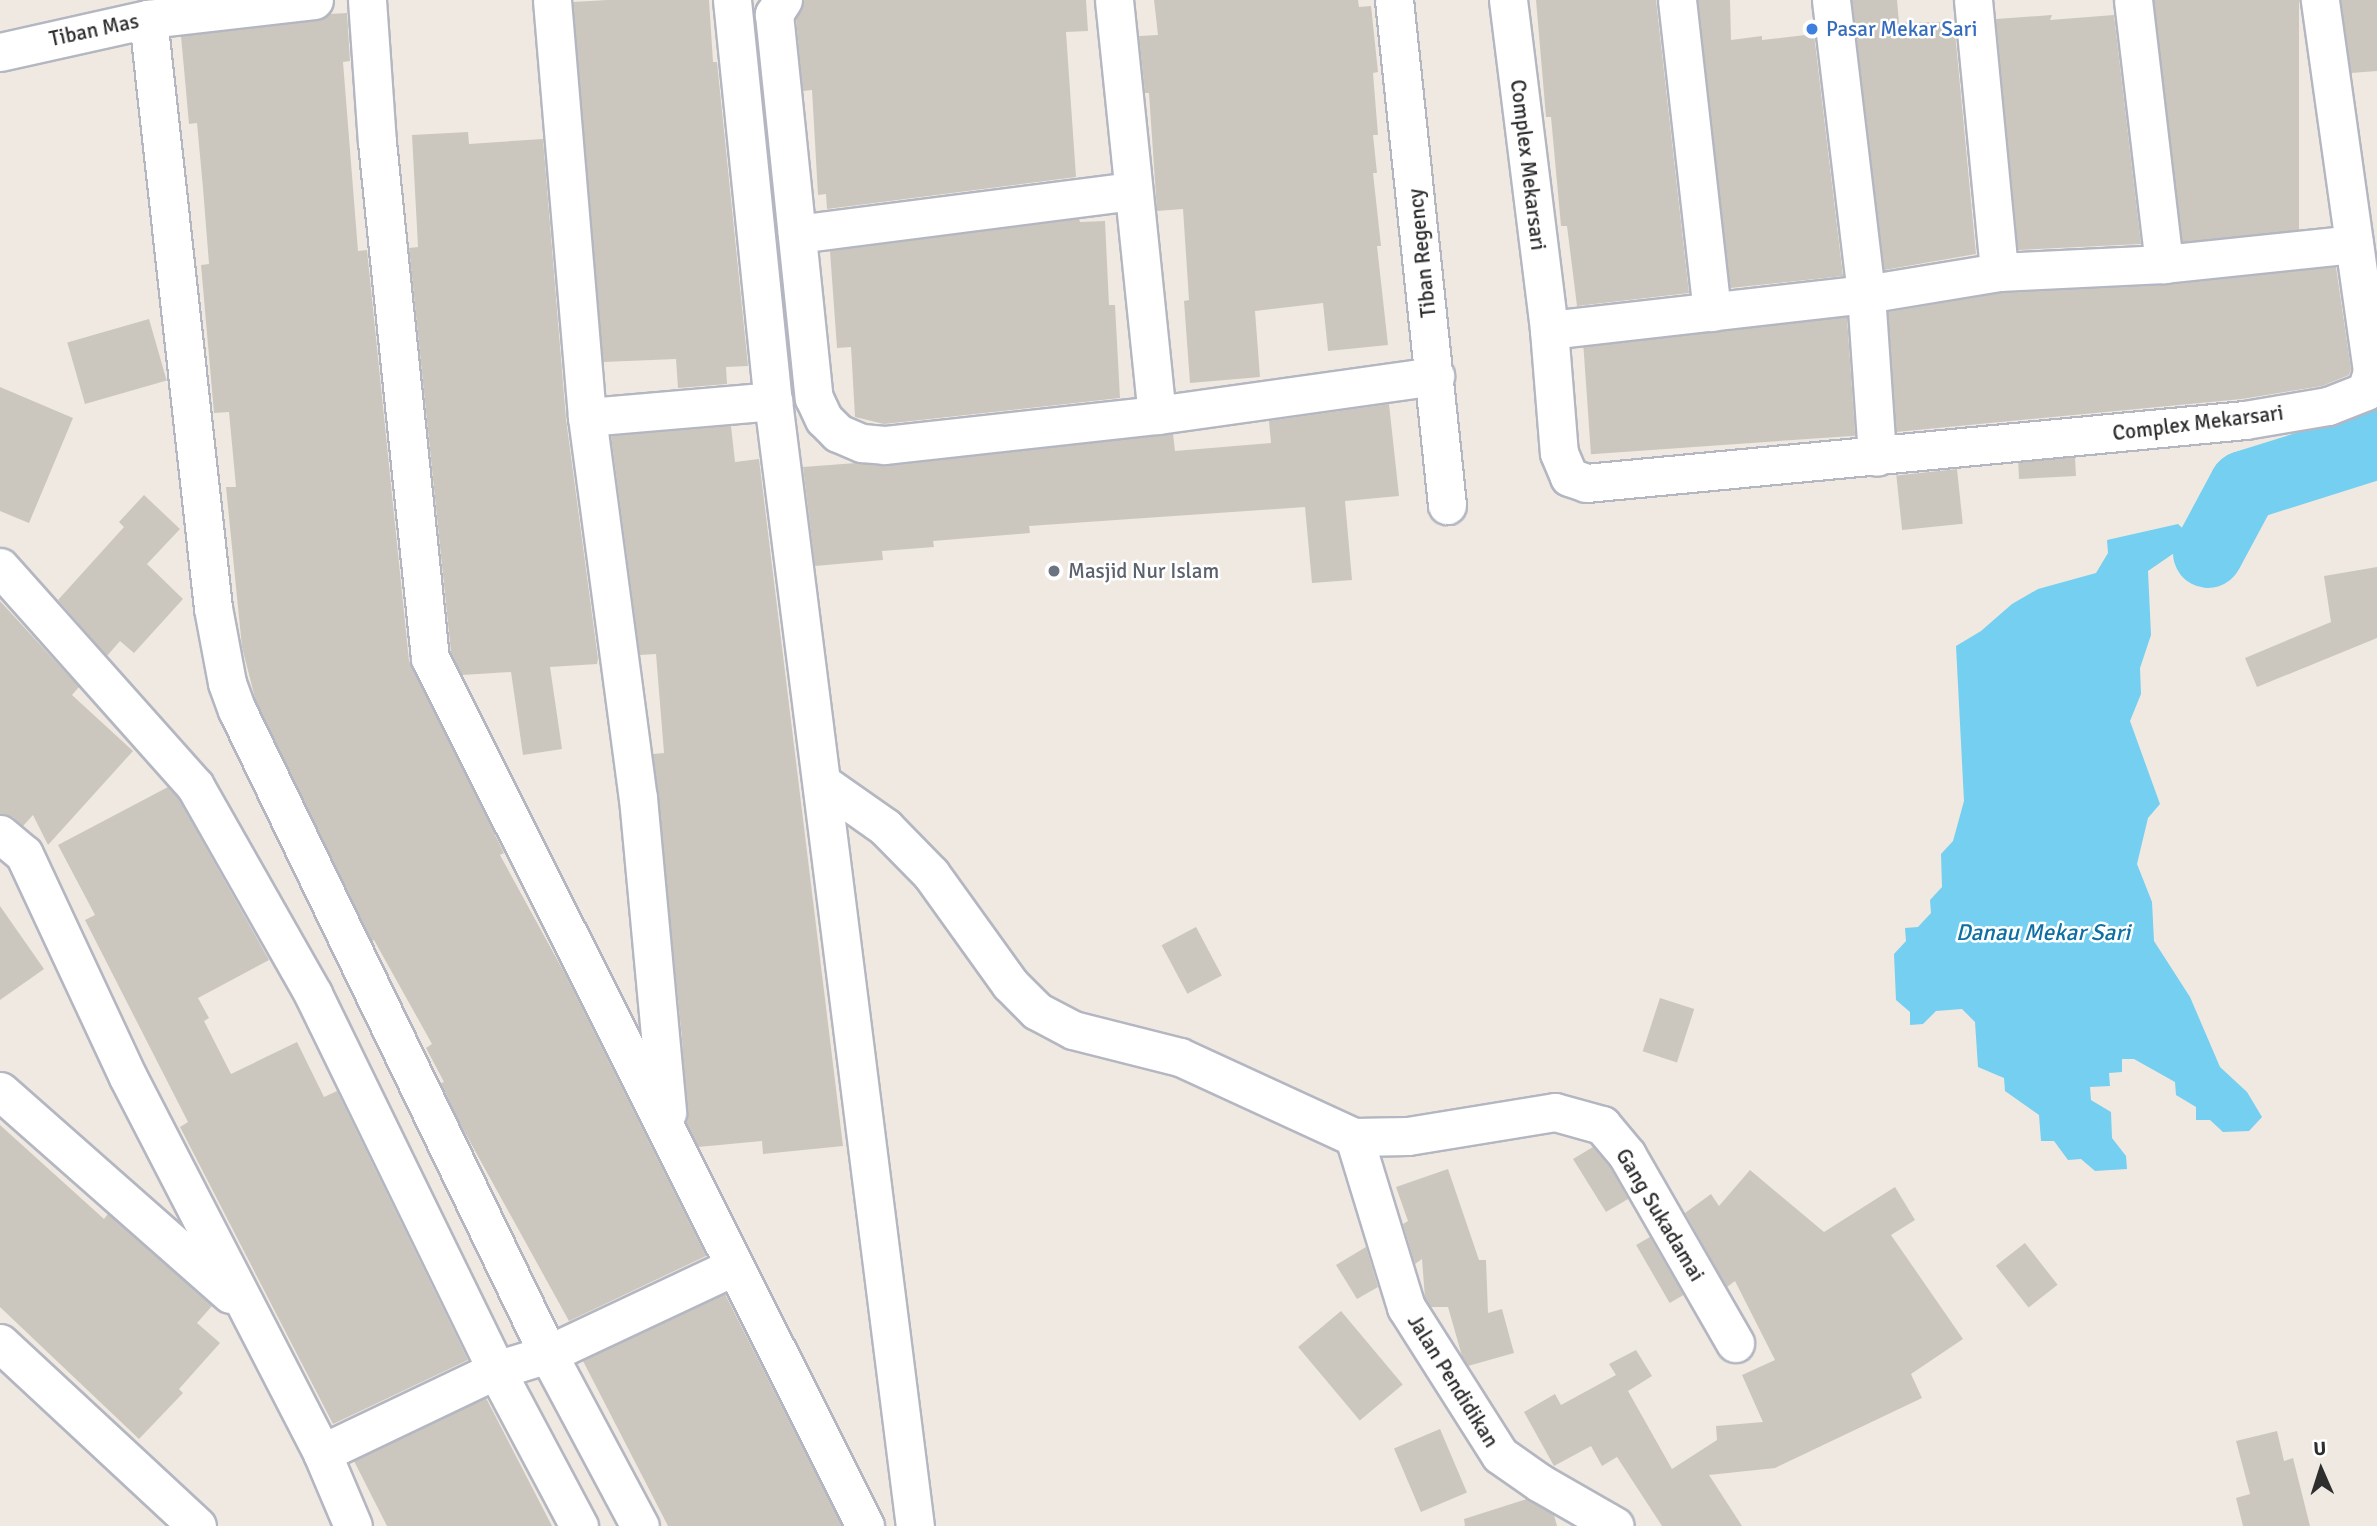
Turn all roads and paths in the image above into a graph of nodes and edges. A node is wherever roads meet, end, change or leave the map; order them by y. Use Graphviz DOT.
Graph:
graph roads {
  1 [pos="314,0"];
  2 [pos="367,0"];
  3 [pos="552,0"];
  4 [pos="732,0"];
  5 [pos="783,0"];
  6 [pos="1114,0"];
  7 [pos="1394,0"];
  8 [pos="1508,0"];
  9 [pos="1677,0"];
  10 [pos="1831,0"];
  11 [pos="1973,0"];
  12 [pos="2133,0"];
  13 [pos="2320,0"];
  14 [pos="148,19"];
  15 [pos="0,52"];
  16 [pos="1132,191"];
  17 [pos="797,234"];
  18 [pos="2354,244"];
  19 [pos="2164,264"];
  20 [pos="1999,272"];
  21 [pos="1866,294"];
  22 [pos="1712,312"];
  23 [pos="1549,330"];
  24 [pos="1435,376"];
  25 [pos="773,401"];
  26 [pos="1157,415"];
  27 [pos="587,417"];
  28 [pos="1877,457"];
  29 [pos="1447,505"];
  30 [pos="0,567"];
  31 [pos="824,784"];
  32 [pos="0,834"];
  33 [pos="0,1091"];
  34 [pos="670,1134"];
  35 [pos="1354,1137"];
  36 [pos="733,1267"];
  37 [pos="245,1307"];
  38 [pos="0,1343"];
  39 [pos="1735,1343"];
  40 [pos="548,1353"];
  41 [pos="496,1370"];
  42 [pos="322,1453"];
  43 [pos="197,1526"];
  44 [pos="354,1526"];
  45 [pos="579,1526"];
  46 [pos="640,1526"];
  47 [pos="865,1526"];
  48 [pos="915,1526"];
  49 [pos="1615,1526"];
  1 -- 14 [label="street, Tiban Mas"];
  2 -- 34 [label="street"];
  3 -- 27 [label="street"];
  4 -- 25 [label="street"];
  5 -- 17 [label="street"];
  6 -- 16 [label="street"];
  7 -- 24 [label="street, Tiban Regency"];
  8 -- 23 [label="street, Complex Mekarsari"];
  9 -- 22 [label="street"];
  10 -- 21 [label="street"];
  11 -- 20 [label="street"];
  12 -- 19 [label="street"];
  13 -- 18 [label="street, Complex Mekarsari"];
  14 -- 15 [label="street, Tiban Mas"];
  14 -- 40 [label="street"];
  16 -- 17 [label="street"];
  16 -- 26 [label="street"];
  17 -- 26 [label="street"];
  18 -- 19 [label="street"];
  18 -- 28 [label="street, Complex Mekarsari"];
  19 -- 20 [label="street"];
  20 -- 21 [label="street"];
  21 -- 22 [label="street"];
  21 -- 28 [label="street"];
  22 -- 23 [label="street"];
  23 -- 28 [label="street, Complex Mekarsari"];
  24 -- 26 [label="street"];
  24 -- 29 [label="street, Tiban Regency"];
  25 -- 27 [label="street"];
  25 -- 31 [label="street"];
  27 -- 34 [label="street"];
  30 -- 41 [label="street"];
  31 -- 35 [label="street"];
  31 -- 48 [label="street"];
  32 -- 37 [label="street"];
  33 -- 37 [label="street"];
  34 -- 36 [label="street"];
  35 -- 39 [label="street, Gang Sukadamai"];
  35 -- 49 [label="street, Jalan Pendidikan"];
  36 -- 40 [label="street"];
  36 -- 47 [label="street"];
  37 -- 42 [label="street"];
  38 -- 43 [label="street"];
  40 -- 41 [label="street"];
  40 -- 46 [label="street"];
  41 -- 42 [label="street"];
  41 -- 45 [label="street"];
  42 -- 44 [label="street"];
}
